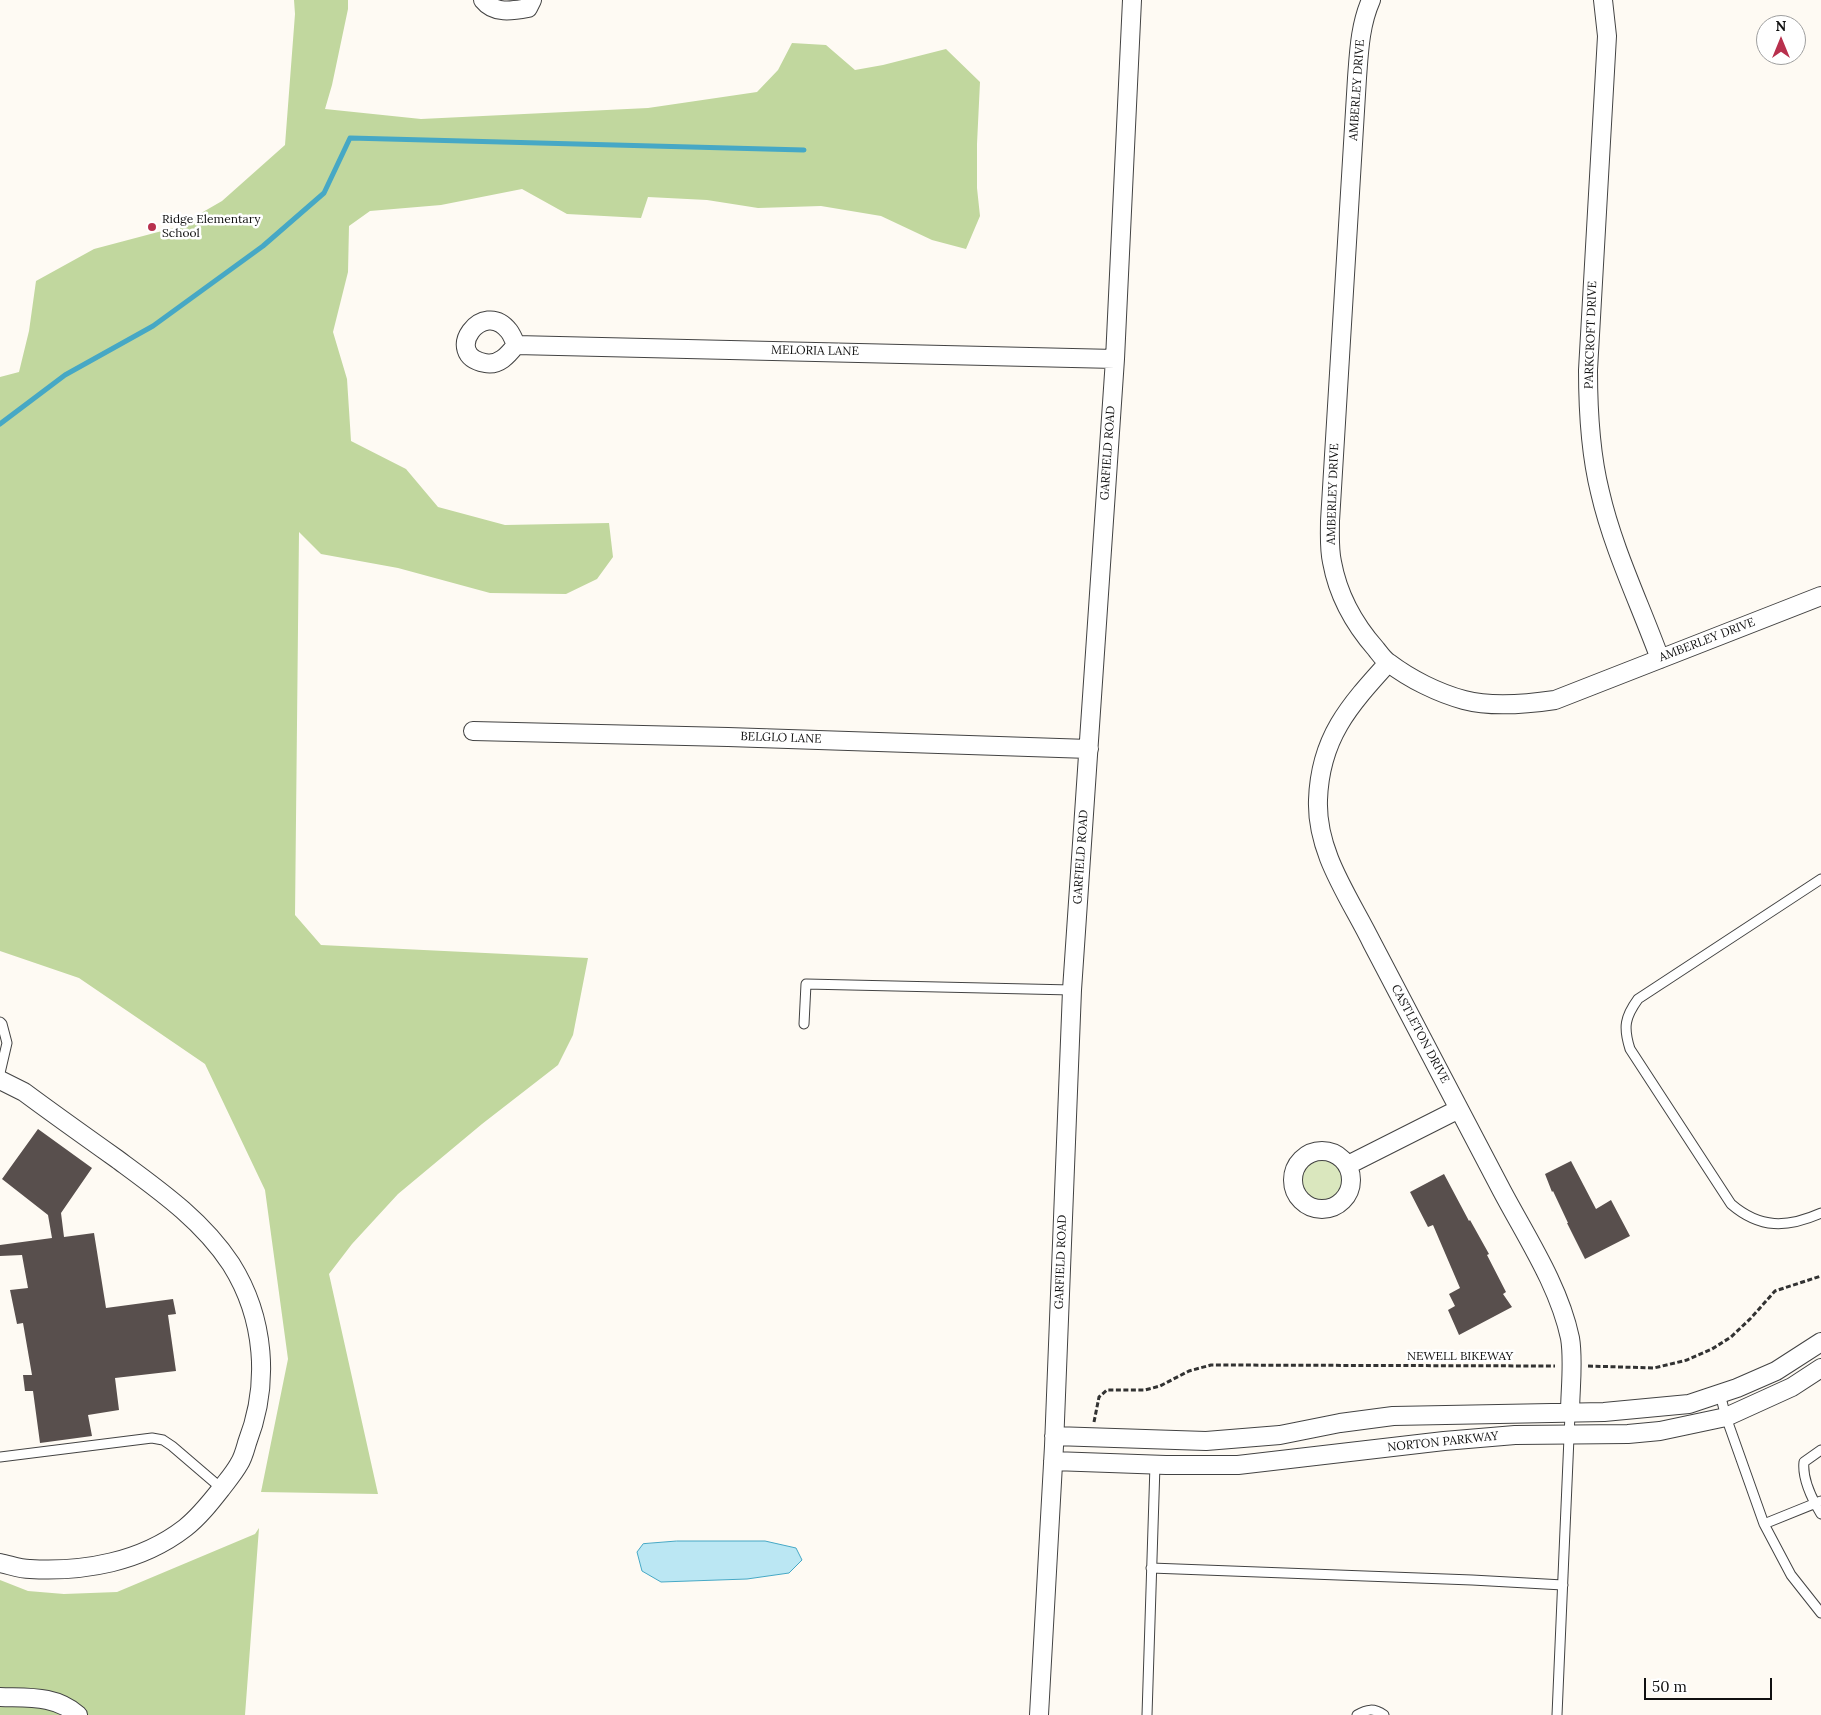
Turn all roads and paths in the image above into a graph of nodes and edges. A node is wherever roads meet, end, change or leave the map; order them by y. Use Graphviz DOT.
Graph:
graph roads {
  1 [pos="483,0"];
  2 [pos="532,0"];
  3 [pos="1132,0"];
  4 [pos="1371,0"];
  5 [pos="1603,0"];
  6 [pos="516,345"];
  7 [pos="1114,359"];
  8 [pos="1821,596"];
  9 [pos="1660,659"];
  10 [pos="1388,663"];
  11 [pos="474,731"];
  12 [pos="1089,748"];
  13 [pos="1821,879"];
  14 [pos="1072,990"];
  15 [pos="0,1022"];
  16 [pos="804,1024"];
  17 [pos="0,1073"];
  18 [pos="0,1080"];
  19 [pos="1459,1109"];
  20 [pos="1348,1165"];
  21 [pos="1821,1213"];
  22 [pos="1821,1276"];
  23 [pos="1821,1342"];
  24 [pos="1571,1366"];
  25 [pos="1821,1368"];
  26 [pos="1720,1394"];
  27 [pos="1570,1414"];
  28 [pos="1726,1417"];
  29 [pos="1094,1419"];
  30 [pos="1569,1434"];
  31 [pos="1054,1436"];
  32 [pos="1821,1450"];
  33 [pos="0,1457"];
  34 [pos="1053,1461"];
  35 [pos="1155,1465"];
  36 [pos="222,1488"];
  37 [pos="1818,1502"];
  38 [pos="1821,1514"];
  39 [pos="1764,1524"];
  40 [pos="0,1563"];
  41 [pos="1151,1568"];
  42 [pos="1562,1585"];
  43 [pos="1821,1613"];
  44 [pos="0,1697"];
  45 [pos="78,1715"];
  46 [pos="1039,1715"];
  47 [pos="1147,1715"];
  48 [pos="1357,1715"];
  49 [pos="1384,1715"];
  50 [pos="1557,1715"];
  1 -- 2 [label="street"];
  3 -- 7 [label="street, GARFIELD ROAD"];
  4 -- 10 [label="street, AMBERLEY DRIVE"];
  5 -- 9 [label="street, PARKCROFT DRIVE"];
  6 -- 7 [label="street, MELORIA LANE"];
  7 -- 12 [label="street, GARFIELD ROAD"];
  8 -- 9 [label="street, AMBERLEY DRIVE"];
  9 -- 10 [label="street, AMBERLEY DRIVE"];
  10 -- 19 [label="street, CASTLETON DRIVE"];
  11 -- 12 [label="street, BELGLO LANE"];
  12 -- 14 [label="street, GARFIELD ROAD"];
  13 -- 21 [label="lane"];
  14 -- 16 [label="lane"];
  14 -- 31 [label="street, GARFIELD ROAD"];
  15 -- 17 [label="lane"];
  18 -- 36 [label="street"];
  19 -- 20 [label="street"];
  19 -- 24 [label="street, CASTLETON DRIVE"];
  22 -- 24 [label="path, NEWELL BIKEWAY"];
  23 -- 26 [label="street, NORTON PARKWAY"];
  24 -- 27 [label="street, CASTLETON DRIVE"];
  24 -- 29 [label="path, NEWELL BIKEWAY"];
  25 -- 28 [label="street, NORTON PARKWAY"];
  26 -- 27 [label="street, NORTON PARKWAY"];
  26 -- 28 [label="lane"];
  27 -- 30 [label="lane"];
  27 -- 31 [label="street, NORTON PARKWAY"];
  28 -- 30 [label="street, NORTON PARKWAY"];
  28 -- 39 [label="lane"];
  30 -- 35 [label="street, NORTON PARKWAY"];
  30 -- 42 [label="lane"];
  31 -- 34 [label="street, GARFIELD ROAD"];
  32 -- 37 [label="lane"];
  33 -- 36 [label="lane"];
  34 -- 35 [label="street, NORTON PARKWAY"];
  34 -- 46 [label="street, GARFIELD ROAD"];
  35 -- 41 [label="lane"];
  36 -- 40 [label="street"];
  37 -- 38 [label="lane"];
  37 -- 39 [label="lane"];
  39 -- 43 [label="lane"];
  41 -- 42 [label="lane"];
  41 -- 47 [label="lane"];
  42 -- 50 [label="lane"];
  44 -- 45 [label="street"];
  48 -- 49 [label="lane"];
}
